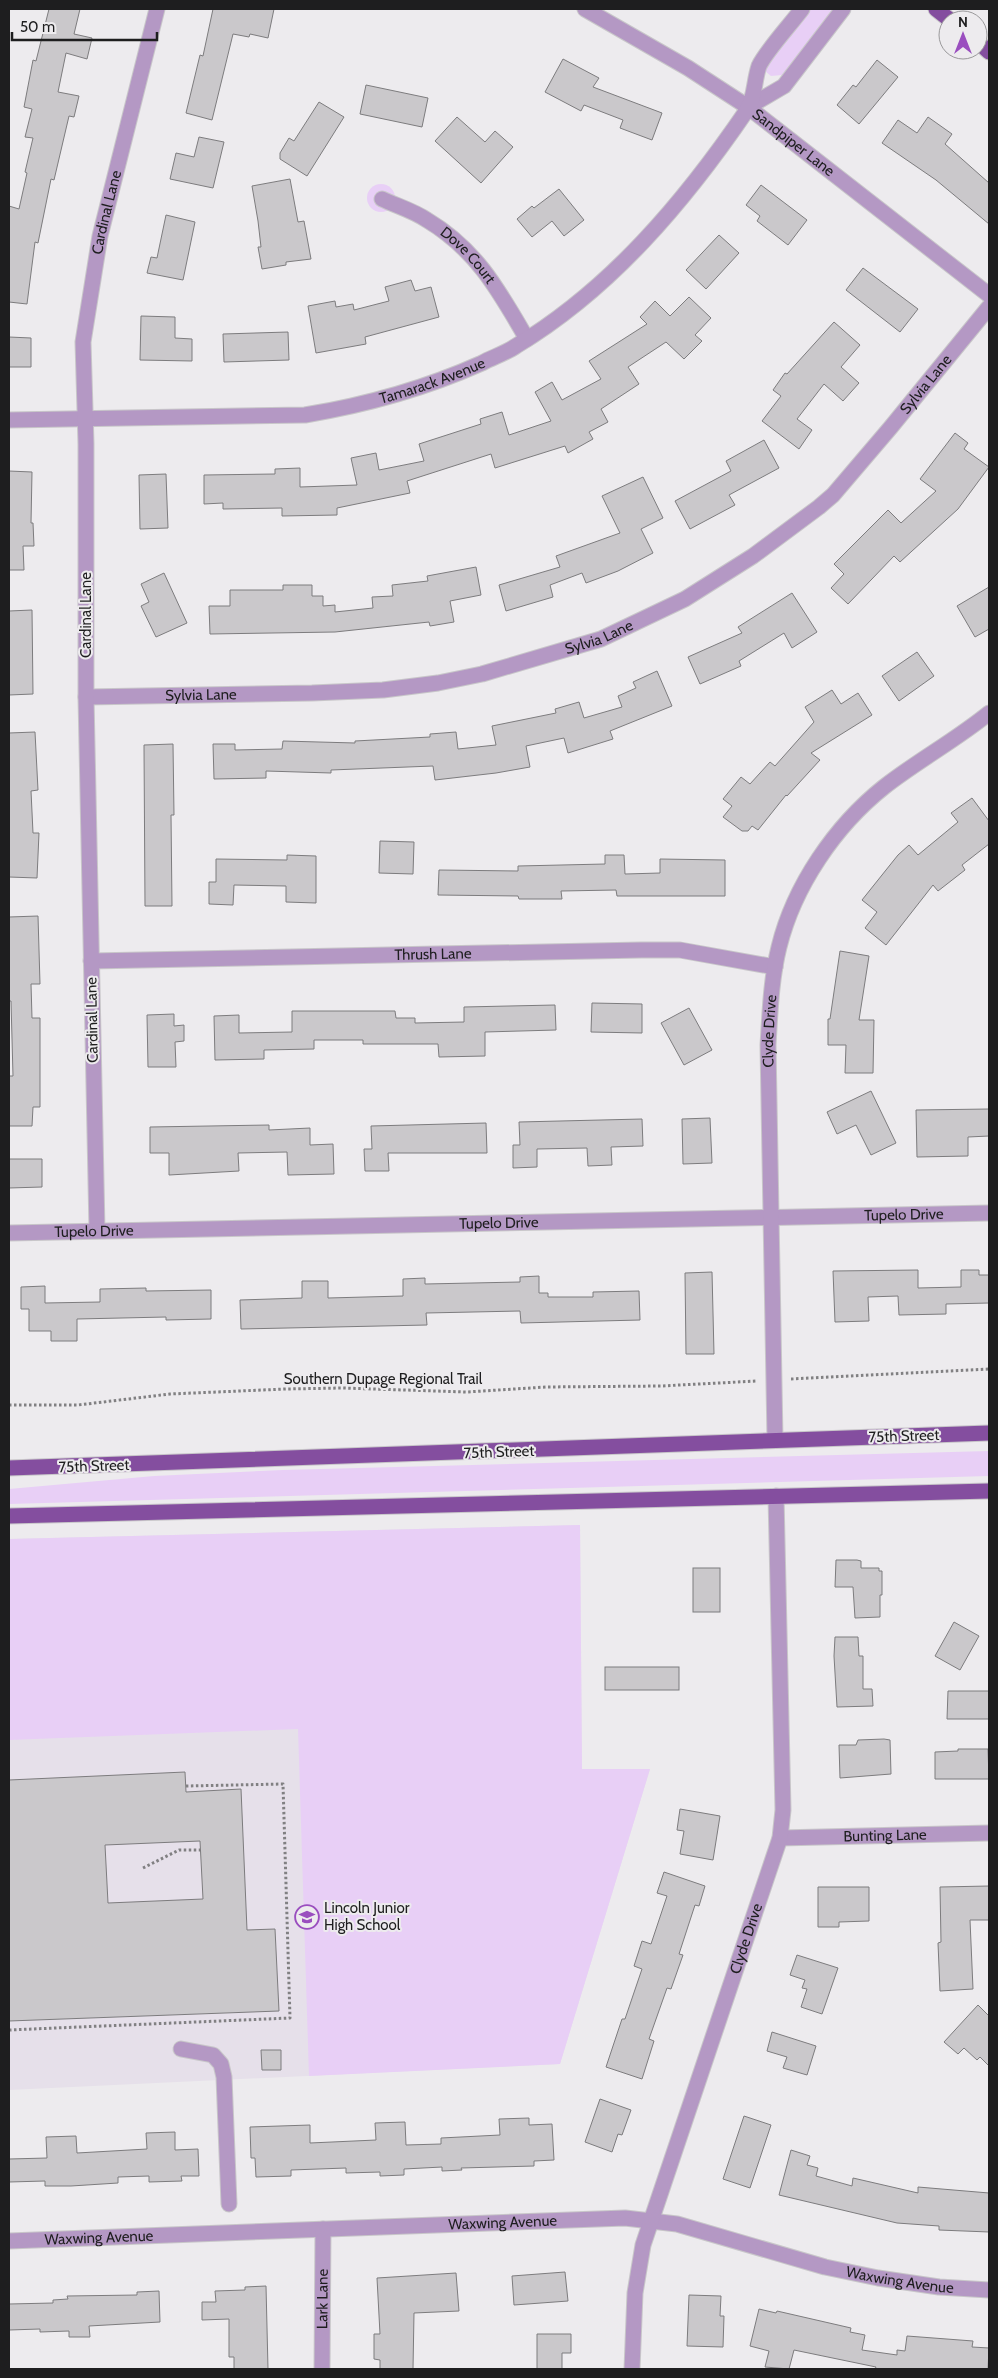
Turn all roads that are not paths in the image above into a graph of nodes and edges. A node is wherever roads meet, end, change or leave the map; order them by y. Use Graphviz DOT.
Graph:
graph roads {
  1 [pos="156,9"];
  2 [pos="584,9"];
  3 [pos="802,9"];
  4 [pos="843,9"];
  5 [pos="748,107"];
  6 [pos="382,199"];
  7 [pos="989,295"];
  8 [pos="989,307"];
  9 [pos="527,339"];
  10 [pos="85,418"];
  11 [pos="9,420"];
  12 [pos="86,697"];
  13 [pos="989,713"];
  14 [pos="91,961"];
  15 [pos="775,967"];
  16 [pos="989,1213"];
  17 [pos="771,1217"];
  18 [pos="97,1230"];
  19 [pos="9,1233"];
  20 [pos="989,1433"];
  21 [pos="775,1440"];
  22 [pos="9,1468"];
  23 [pos="989,1491"];
  24 [pos="776,1496"];
  25 [pos="9,1516"];
  26 [pos="989,1833"];
  27 [pos="780,1838"];
  28 [pos="181,2050"];
  29 [pos="229,2204"];
  30 [pos="652,2221"];
  31 [pos="323,2229"];
  32 [pos="9,2241"];
  33 [pos="989,2290"];
  34 [pos="322,2369"];
  35 [pos="632,2369"];
  1 -- 10 [label="street, Cardinal Lane"];
  2 -- 5 [label="street, Sandpiper Lane"];
  3 -- 5 [label="street, Tamarack Avenue"];
  4 -- 5 [label="street, Tamarack Avenue"];
  5 -- 7 [label="street, Sandpiper Lane"];
  5 -- 9 [label="street, Tamarack Avenue"];
  6 -- 9 [label="street, Dove Court"];
  8 -- 12 [label="street, Sylvia Lane"];
  9 -- 10 [label="street, Tamarack Avenue"];
  10 -- 11 [label="street, Tamarack Avenue"];
  10 -- 12 [label="street, Cardinal Lane"];
  12 -- 14 [label="street, Cardinal Lane"];
  13 -- 15 [label="street, Clyde Drive"];
  14 -- 15 [label="street, Thrush Lane"];
  14 -- 18 [label="street, Cardinal Lane"];
  15 -- 17 [label="street, Clyde Drive"];
  16 -- 17 [label="street, Tupelo Drive"];
  17 -- 18 [label="street, Tupelo Drive"];
  17 -- 21 [label="street, Clyde Drive"];
  18 -- 19 [label="street, Tupelo Drive"];
  20 -- 21 [label="main road, 75th Street"];
  21 -- 22 [label="main road, 75th Street"];
  23 -- 24 [label="main road"];
  24 -- 25 [label="main road"];
  24 -- 27 [label="street, Clyde Drive"];
  26 -- 27 [label="street, Bunting Lane"];
  27 -- 30 [label="street, Clyde Drive"];
  28 -- 29 [label="street"];
  30 -- 31 [label="street, Waxwing Avenue"];
  30 -- 33 [label="street, Waxwing Avenue"];
  30 -- 35 [label="street, Clyde Drive"];
  31 -- 32 [label="street, Waxwing Avenue"];
  31 -- 34 [label="street, Lark Lane"];
}
